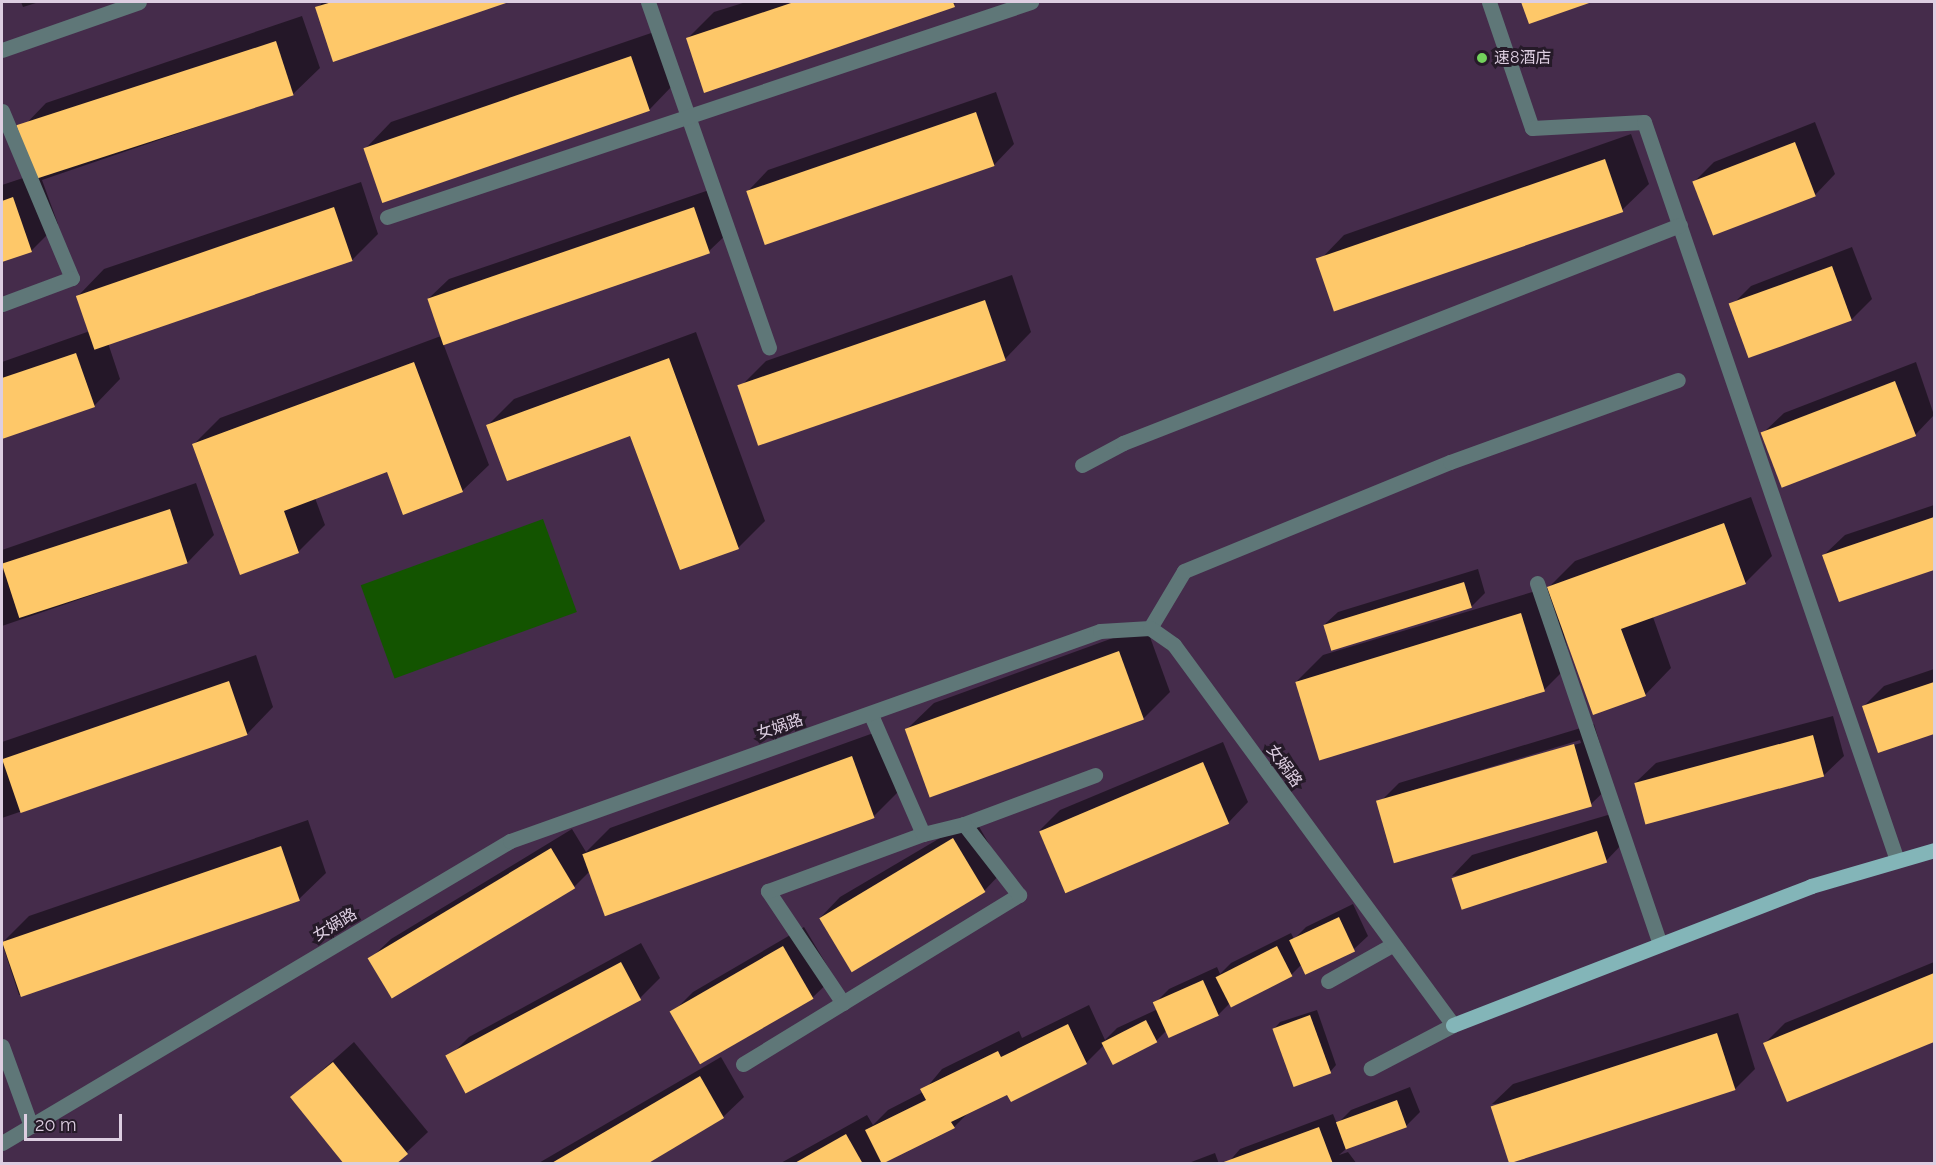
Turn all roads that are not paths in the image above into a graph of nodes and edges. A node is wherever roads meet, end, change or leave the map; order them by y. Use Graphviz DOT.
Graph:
graph roads {
  1 [pos="139,2"];
  2 [pos="648,2"];
  3 [pos="1031,2"];
  4 [pos="1489,2"];
  5 [pos="2,50"];
  6 [pos="2,111"];
  7 [pos="689,116"];
  8 [pos="387,217"];
  9 [pos="1680,225"];
  10 [pos="2,304"];
  11 [pos="769,347"];
  12 [pos="1678,380"];
  13 [pos="1082,465"];
  14 [pos="1537,583"];
  15 [pos="1150,628"];
  16 [pos="871,714"];
  17 [pos="1095,775"];
  18 [pos="964,824"];
  19 [pos="923,834"];
  20 [pos="1935,850"];
  21 [pos="1897,860"];
  22 [pos="1660,944"];
  23 [pos="1392,945"];
  24 [pos="1328,981"];
  25 [pos="843,1003"];
  26 [pos="1453,1025"];
  27 [pos="2,1046"];
  28 [pos="743,1064"];
  29 [pos="1371,1068"];
  30 [pos="31,1126"];
  31 [pos="2,1143"];
  1 -- 5 [label="street"];
  2 -- 7 [label="street"];
  3 -- 7 [label="street"];
  4 -- 9 [label="street"];
  6 -- 10 [label="street"];
  7 -- 8 [label="street"];
  7 -- 11 [label="street"];
  9 -- 13 [label="street"];
  9 -- 21 [label="street"];
  12 -- 15 [label="street"];
  14 -- 22 [label="street"];
  15 -- 16 [label="street, 女娲路"];
  15 -- 23 [label="street, 女娲路"];
  16 -- 19 [label="street"];
  16 -- 30 [label="street, 女娲路"];
  17 -- 18 [label="street"];
  18 -- 19 [label="street"];
  18 -- 25 [label="street"];
  19 -- 25 [label="street"];
  20 -- 21 [label="main road"];
  21 -- 22 [label="main road"];
  22 -- 26 [label="main road"];
  23 -- 24 [label="street"];
  23 -- 26 [label="street, 女娲路"];
  25 -- 28 [label="street"];
  26 -- 29 [label="street"];
  27 -- 30 [label="street"];
  30 -- 31 [label="street, 女娲路"];
}
